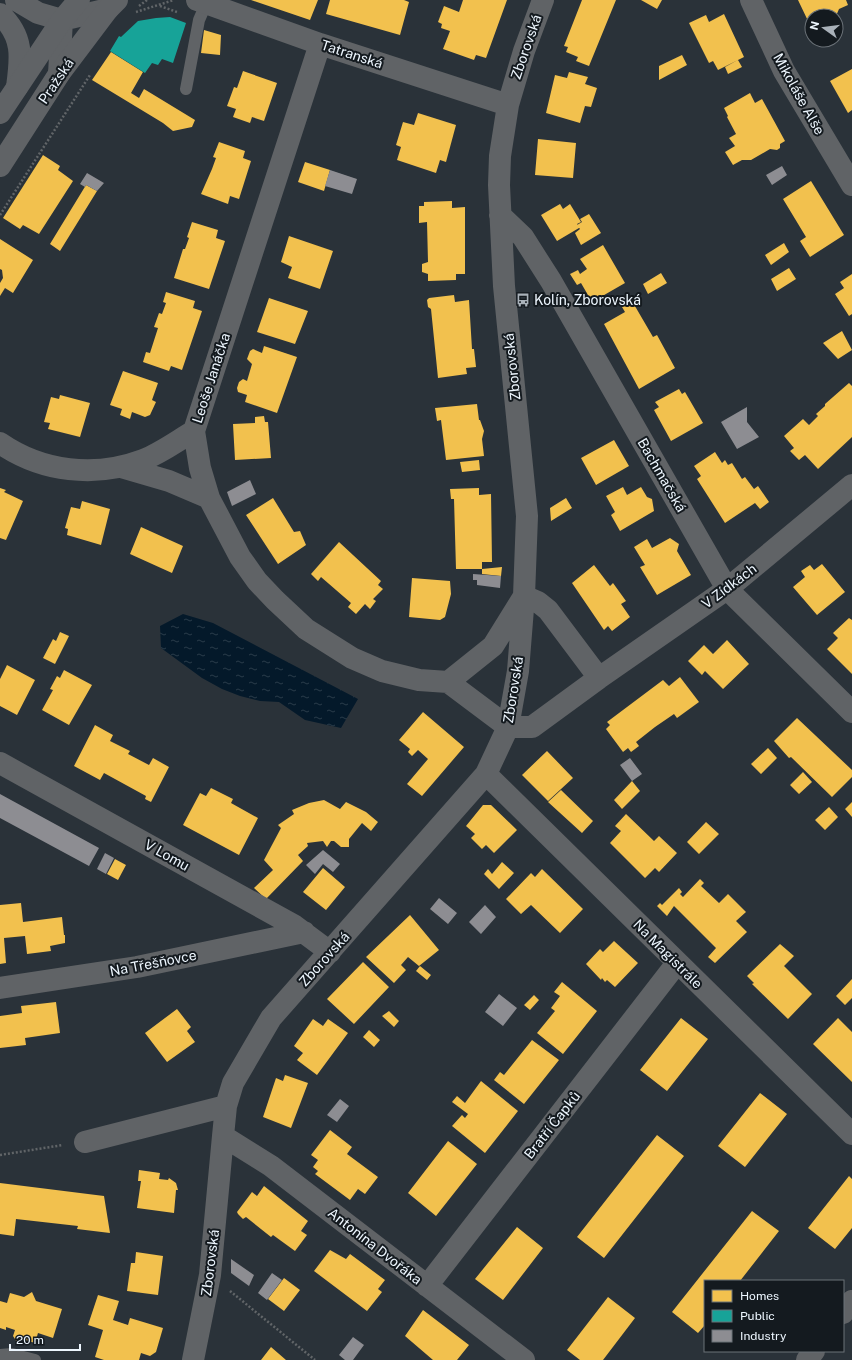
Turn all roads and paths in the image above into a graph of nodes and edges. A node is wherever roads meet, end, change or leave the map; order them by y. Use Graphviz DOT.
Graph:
graph roads {
  1 [pos="16,0"];
  2 [pos="79,0"];
  3 [pos="174,0"];
  4 [pos="543,0"];
  5 [pos="751,0"];
  6 [pos="160,6"];
  7 [pos="119,8"];
  8 [pos="201,8"];
  9 [pos="0,14"];
  10 [pos="62,20"];
  11 [pos="320,44"];
  12 [pos="91,73"];
  13 [pos="59,74"];
  14 [pos="17,87"];
  15 [pos="186,89"];
  16 [pos="508,105"];
  17 [pos="0,113"];
  18 [pos="0,166"];
  19 [pos="852,185"];
  20 [pos="0,215"];
  21 [pos="500,215"];
  22 [pos="194,431"];
  23 [pos="0,443"];
  24 [pos="122,467"];
  25 [pos="852,485"];
  26 [pos="209,498"];
  27 [pos="728,589"];
  28 [pos="524,596"];
  29 [pos="599,678"];
  30 [pos="448,682"];
  31 [pos="852,712"];
  32 [pos="508,727"];
  33 [pos="0,764"];
  34 [pos="486,774"];
  35 [pos="304,932"];
  36 [pos="330,952"];
  37 [pos="677,963"];
  38 [pos="0,988"];
  39 [pos="226,1106"];
  40 [pos="852,1134"];
  41 [pos="223,1136"];
  42 [pos="85,1142"];
  43 [pos="0,1155"];
  44 [pos="210,1275"];
  45 [pos="427,1286"];
  46 [pos="852,1301"];
  47 [pos="844,1312"];
  48 [pos="813,1352"];
  49 [pos="0,1355"];
  50 [pos="35,1360"];
  51 [pos="194,1360"];
  52 [pos="315,1360"];
  53 [pos="524,1360"];
  54 [pos="807,1360"];
  1 -- 10 [label="street"];
  2 -- 10 [label="street, Pražská"];
  3 -- 6 [label="path"];
  4 -- 16 [label="street, Zborovská"];
  5 -- 19 [label="street, Mikoláše Alše"];
  6 -- 7 [label="path"];
  6 -- 8 [label="path"];
  7 -- 10 [label="street"];
  7 -- 13 [label="street, Pražská"];
  8 -- 11 [label="street, Tatranská"];
  8 -- 15 [label="lane"];
  9 -- 14 [label="street"];
  10 -- 13 [label="street"];
  10 -- 14 [label="street, Pražská"];
  11 -- 16 [label="street, Tatranská"];
  11 -- 22 [label="street, Leoše Janáčka"];
  12 -- 20 [label="path"];
  13 -- 18 [label="street, Pražská"];
  14 -- 17 [label="street, Pražská"];
  16 -- 21 [label="street, Zborovská"];
  21 -- 27 [label="street, Bachmačská"];
  21 -- 28 [label="street, Zborovská"];
  22 -- 24 [label="street"];
  22 -- 26 [label="street, Leoše Janáčka"];
  23 -- 24 [label="street"];
  24 -- 26 [label="street"];
  25 -- 27 [label="street, V Zídkách"];
  26 -- 30 [label="street, Leoše Janáčka"];
  27 -- 29 [label="street, V Zídkách"];
  27 -- 31 [label="street, Bachmačská"];
  28 -- 29 [label="street"];
  28 -- 30 [label="street"];
  28 -- 32 [label="street, Zborovská"];
  29 -- 32 [label="street, V Zídkách"];
  30 -- 32 [label="street"];
  32 -- 34 [label="street, Zborovská"];
  33 -- 35 [label="street, V Lomu"];
  34 -- 36 [label="street, Zborovská"];
  34 -- 37 [label="street, Na Magistrále"];
  35 -- 36 [label="street, V Lomu"];
  35 -- 38 [label="street, Na Třešňovce"];
  36 -- 39 [label="street, Zborovská"];
  37 -- 40 [label="street, Na Magistrále"];
  37 -- 45 [label="street, Bratří Čapků"];
  39 -- 41 [label="street, Zborovská"];
  39 -- 42 [label="street"];
  41 -- 44 [label="street, Zborovská"];
  41 -- 45 [label="street, Antonína Dvořáka"];
  42 -- 43 [label="path"];
  44 -- 51 [label="street, Zborovská"];
  44 -- 52 [label="path"];
  45 -- 53 [label="street, Antonína Dvořáka"];
  46 -- 47 [label="street"];
  48 -- 54 [label="street"];
  49 -- 50 [label="lane"];
}
